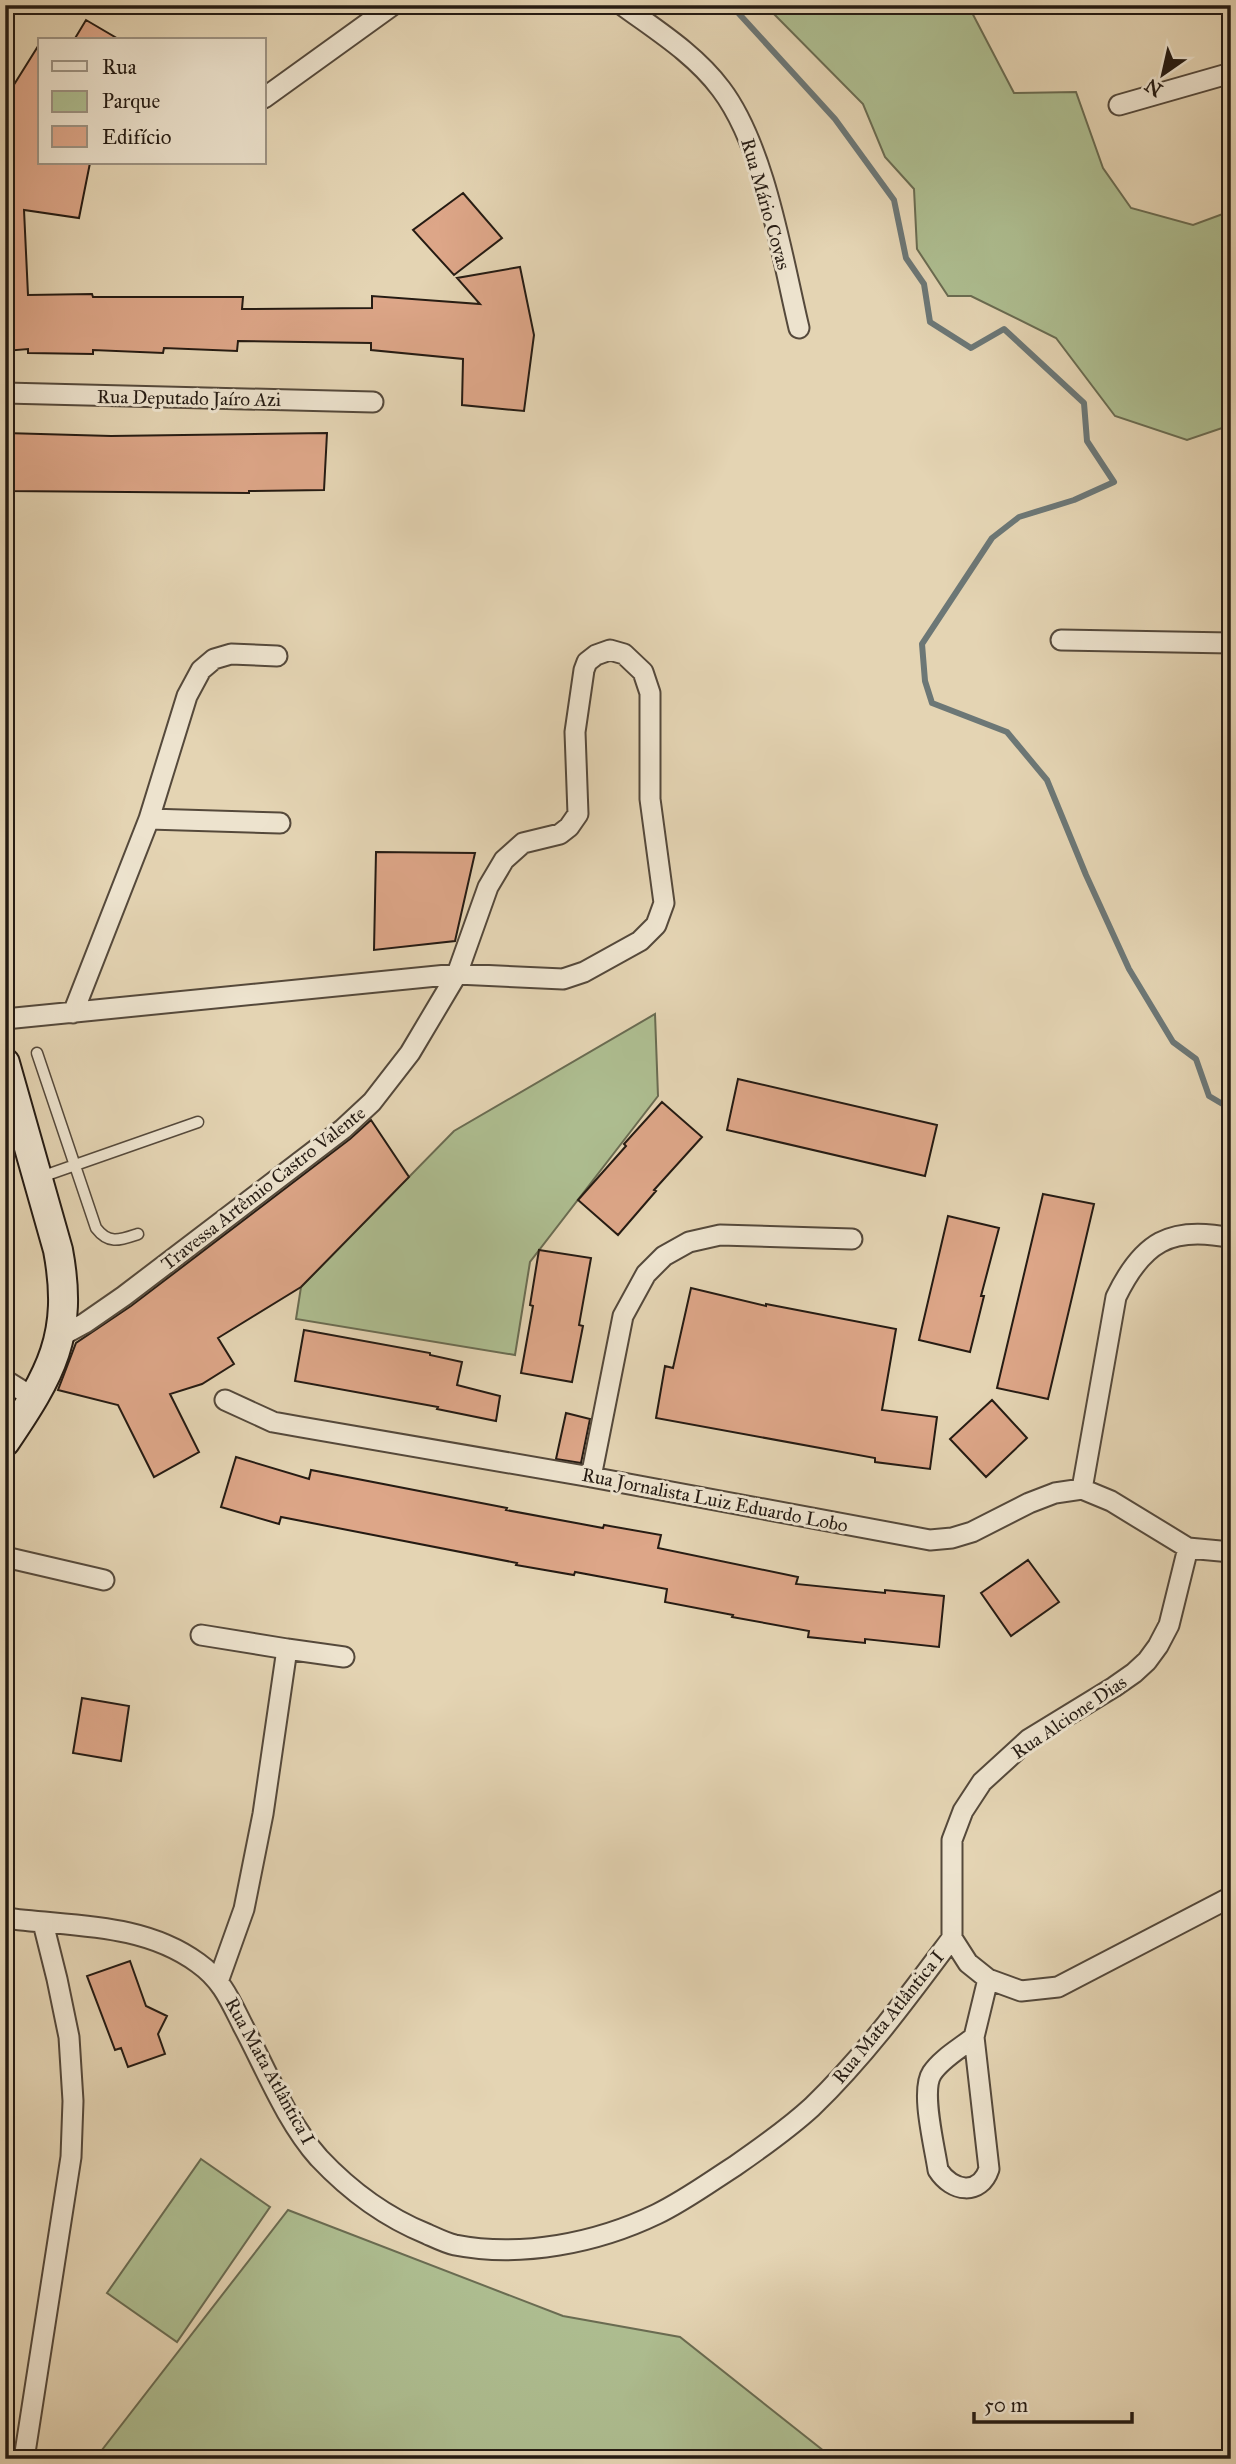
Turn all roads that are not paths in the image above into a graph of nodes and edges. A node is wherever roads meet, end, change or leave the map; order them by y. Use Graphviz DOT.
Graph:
graph roads {
  1 [pos="393,5"];
  2 [pos="622,5"];
  3 [pos="1231,73"];
  4 [pos="266,97"];
  5 [pos="1119,105"];
  6 [pos="799,328"];
  7 [pos="5,393"];
  8 [pos="373,402"];
  9 [pos="1061,640"];
  10 [pos="1231,643"];
  11 [pos="278,656"];
  12 [pos="149,819"];
  13 [pos="279,823"];
  14 [pos="457,974"];
  15 [pos="74,1013"];
  16 [pos="5,1020"];
  17 [pos="37,1053"];
  18 [pos="5,1063"];
  19 [pos="198,1122"];
  20 [pos="75,1165"];
  21 [pos="37,1178"];
  22 [pos="138,1234"];
  23 [pos="1231,1238"];
  24 [pos="852,1239"];
  25 [pos="61,1336"];
  26 [pos="5,1380"];
  27 [pos="34,1398"];
  28 [pos="225,1400"];
  29 [pos="7,1437"];
  30 [pos="591,1476"];
  31 [pos="1082,1489"];
  32 [pos="1188,1548"];
  33 [pos="1231,1552"];
  34 [pos="5,1557"];
  35 [pos="104,1580"];
  36 [pos="201,1635"];
  37 [pos="287,1648"];
  38 [pos="344,1657"];
  39 [pos="1231,1897"];
  40 [pos="5,1917"];
  41 [pos="43,1923"];
  42 [pos="952,1938"];
  43 [pos="219,1979"];
  44 [pos="988,1979"];
  45 [pos="974,2037"];
  46 [pos="24,2459"];
  1 -- 4 [label="street"];
  2 -- 6 [label="street, Rua Mário Covas"];
  3 -- 5 [label="street"];
  7 -- 8 [label="street, Rua Deputado Jaíro Azi"];
  9 -- 10 [label="street"];
  11 -- 12 [label="street"];
  12 -- 13 [label="street"];
  12 -- 15 [label="street"];
  14 -- 14 [label="street, Travessa Artêmio Castro Valente"];
  14 -- 15 [label="street, Travessa Artêmio Castro Valente"];
  14 -- 25 [label="street, Travessa Artêmio Castro Valente"];
  15 -- 16 [label="street, Travessa Artêmio Castro Valente"];
  17 -- 20 [label="lane"];
  18 -- 21 [label="main road"];
  19 -- 20 [label="lane"];
  20 -- 21 [label="lane"];
  20 -- 22 [label="lane"];
  21 -- 25 [label="main road"];
  23 -- 31 [label="street"];
  24 -- 30 [label="street"];
  25 -- 27 [label="main road"];
  26 -- 27 [label="street"];
  27 -- 29 [label="main road"];
  28 -- 30 [label="street, Rua Jornalista Luiz Eduardo Lobo"];
  30 -- 31 [label="street, Rua Jornalista Luiz Eduardo Lobo"];
  31 -- 32 [label="street"];
  32 -- 33 [label="street"];
  32 -- 42 [label="street, Rua Alcione Dias"];
  34 -- 35 [label="street"];
  36 -- 37 [label="street"];
  37 -- 38 [label="street"];
  37 -- 43 [label="street"];
  39 -- 44 [label="street"];
  40 -- 41 [label="street, Rua Mata Atlântica I"];
  41 -- 43 [label="street, Rua Mata Atlântica I"];
  41 -- 46 [label="street"];
  42 -- 43 [label="street, Rua Mata Atlântica I"];
  42 -- 44 [label="street"];
  44 -- 45 [label="street"];
  45 -- 45 [label="street"];
}
